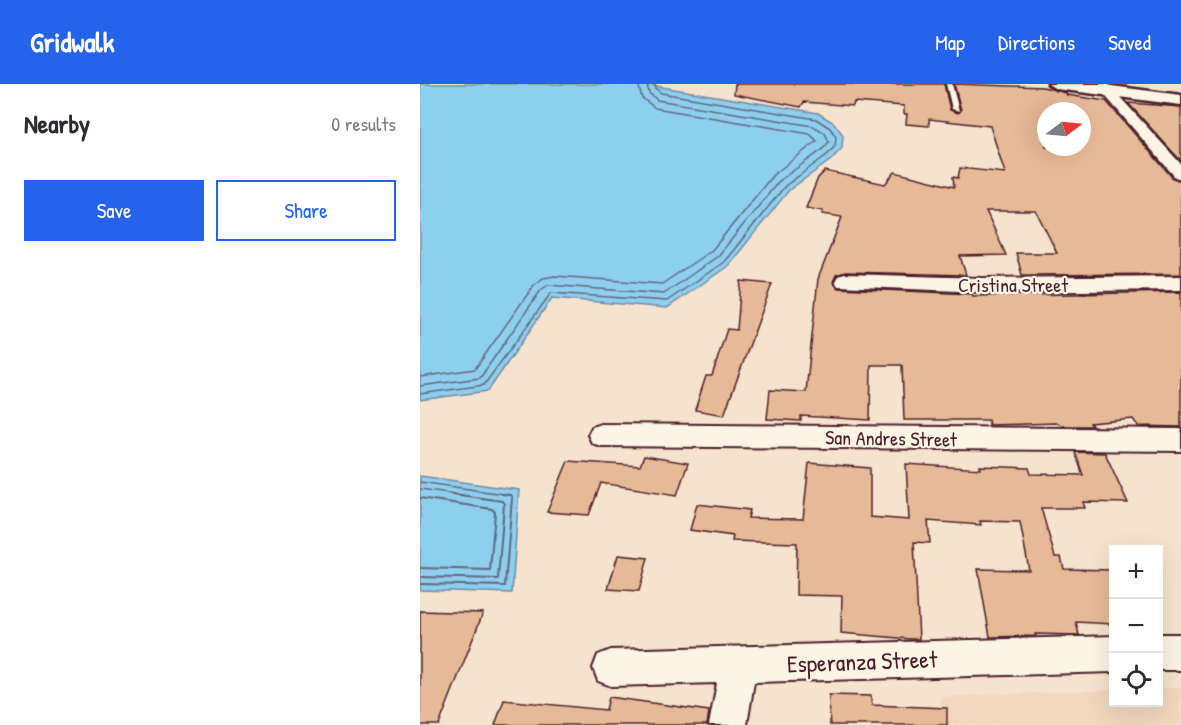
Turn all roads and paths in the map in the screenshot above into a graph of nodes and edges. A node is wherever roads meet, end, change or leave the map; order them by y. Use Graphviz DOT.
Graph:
graph roads {
  1 [pos="950,84"];
  2 [pos="1056,84"];
  3 [pos="1104,87"];
  4 [pos="1130,89"];
  5 [pos="1181,100"];
  6 [pos="956,109"];
  7 [pos="1181,174"];
  8 [pos="845,281"];
  9 [pos="1181,283"];
  10 [pos="601,435"];
  11 [pos="1181,440"];
  12 [pos="1163,652"];
  13 [pos="1181,652"];
  14 [pos="1109,654"];
  15 [pos="739,664"];
  16 [pos="611,668"];
  17 [pos="728,725"];
  1 -- 6 [label="lane"];
  2 -- 3 [label="street"];
  3 -- 4 [label="street"];
  3 -- 7 [label="street"];
  4 -- 5 [label="street"];
  8 -- 9 [label="street, Cristina Street"];
  10 -- 11 [label="street, San Andres Street"];
  12 -- 13 [label="street"];
  14 -- 15 [label="street, Esperanza Street"];
  15 -- 16 [label="street, Esperanza Street"];
  15 -- 17 [label="street"];
}
